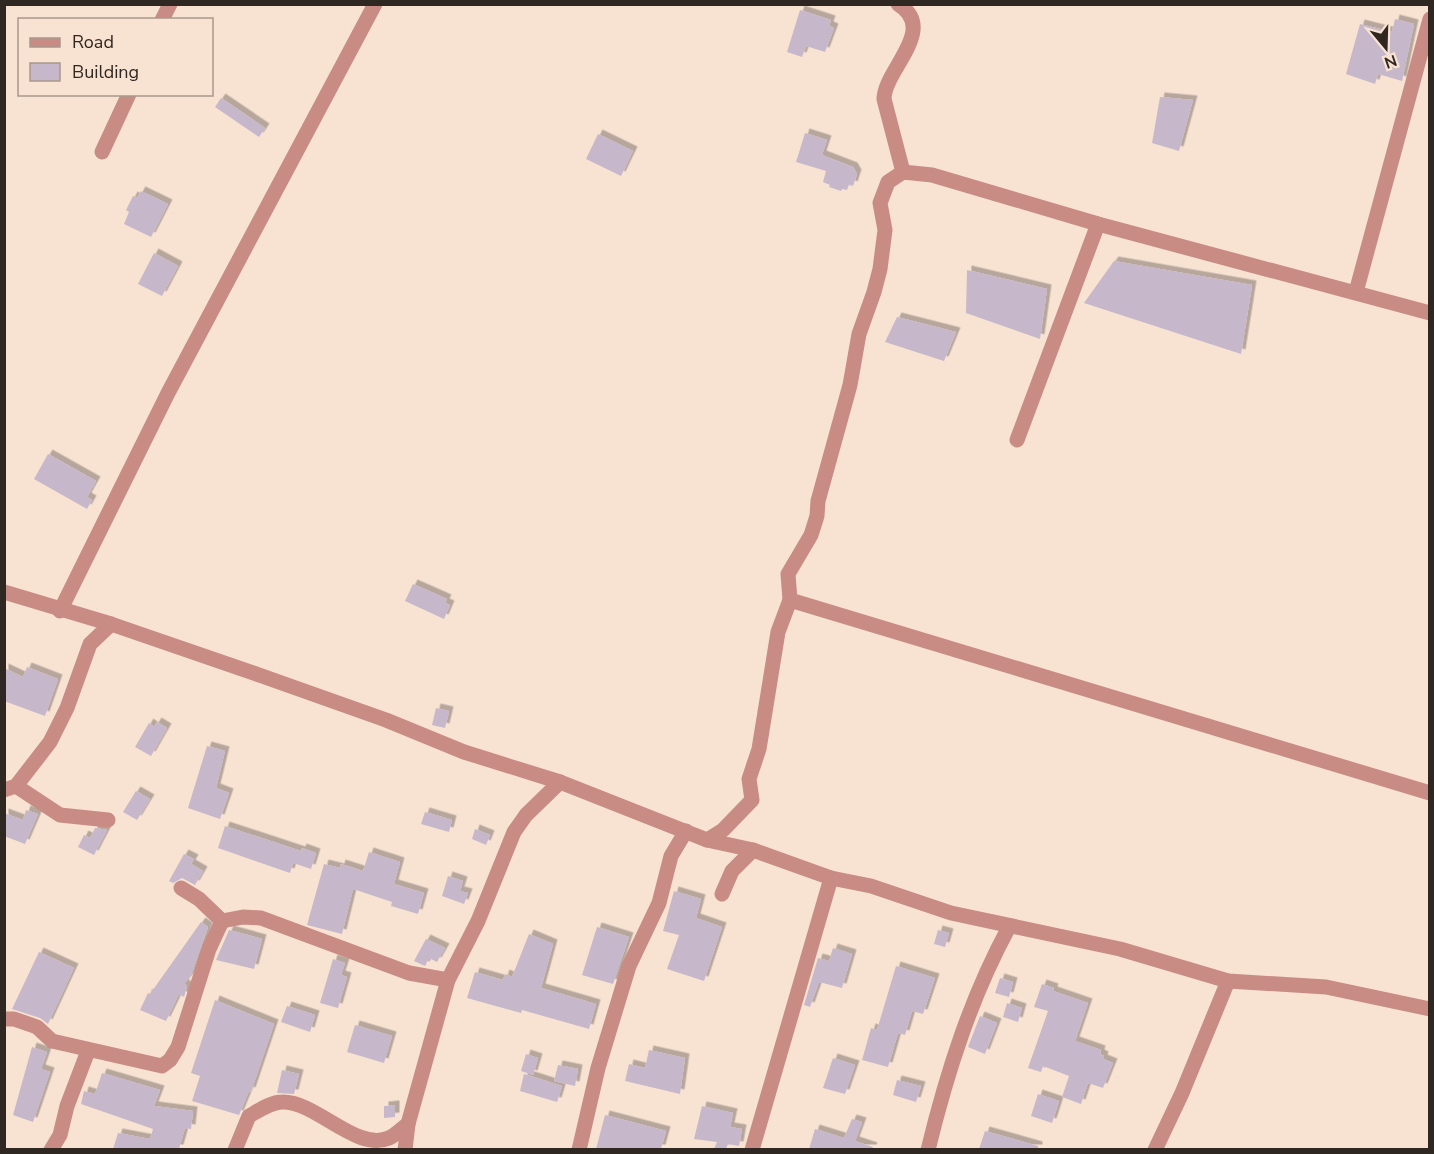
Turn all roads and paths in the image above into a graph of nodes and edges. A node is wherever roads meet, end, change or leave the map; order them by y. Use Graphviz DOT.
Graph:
graph roads {
  1 [pos="170,4"];
  2 [pos="375,4"];
  3 [pos="898,4"];
  4 [pos="163,18"];
  5 [pos="1430,19"];
  6 [pos="128,96"];
  7 [pos="102,152"];
  8 [pos="903,172"];
  9 [pos="1098,224"];
  10 [pos="1356,292"];
  11 [pos="1430,313"];
  12 [pos="1017,440"];
  13 [pos="4,592"];
  14 [pos="790,600"];
  15 [pos="60,611"];
  16 [pos="111,624"];
  17 [pos="560,782"];
  18 [pos="10,788"];
  19 [pos="1430,793"];
  20 [pos="108,820"];
  21 [pos="686,831"];
  22 [pos="707,840"];
  23 [pos="753,850"];
  24 [pos="831,878"];
  25 [pos="181,888"];
  26 [pos="722,894"];
  27 [pos="222,921"];
  28 [pos="1009,927"];
  29 [pos="448,980"];
  30 [pos="1228,981"];
  31 [pos="1430,1009"];
  32 [pos="4,1019"];
  33 [pos="88,1051"];
  34 [pos="408,1124"];
  35 [pos="51,1149"];
  36 [pos="235,1149"];
  37 [pos="405,1149"];
  38 [pos="579,1149"];
  39 [pos="752,1149"];
  40 [pos="928,1149"];
  41 [pos="1155,1149"];
  1 -- 4 [label="street"];
  2 -- 15 [label="street"];
  3 -- 8 [label="street"];
  5 -- 10 [label="street"];
  6 -- 7 [label="street"];
  8 -- 9 [label="street"];
  8 -- 14 [label="street"];
  9 -- 10 [label="street"];
  9 -- 12 [label="street"];
  10 -- 11 [label="street"];
  13 -- 15 [label="street"];
  14 -- 19 [label="street"];
  14 -- 22 [label="street"];
  15 -- 16 [label="street"];
  16 -- 17 [label="street"];
  16 -- 18 [label="street"];
  17 -- 21 [label="street"];
  17 -- 29 [label="street"];
  18 -- 20 [label="street"];
  21 -- 22 [label="street"];
  21 -- 38 [label="street"];
  22 -- 23 [label="street"];
  23 -- 24 [label="street"];
  23 -- 26 [label="street"];
  24 -- 28 [label="street"];
  24 -- 39 [label="street"];
  25 -- 27 [label="street"];
  27 -- 29 [label="street"];
  27 -- 33 [label="street"];
  28 -- 30 [label="street"];
  28 -- 40 [label="street"];
  29 -- 34 [label="street"];
  30 -- 31 [label="street"];
  30 -- 41 [label="street"];
  32 -- 33 [label="street"];
  33 -- 35 [label="street"];
  34 -- 36 [label="street"];
  34 -- 37 [label="street"];
}
